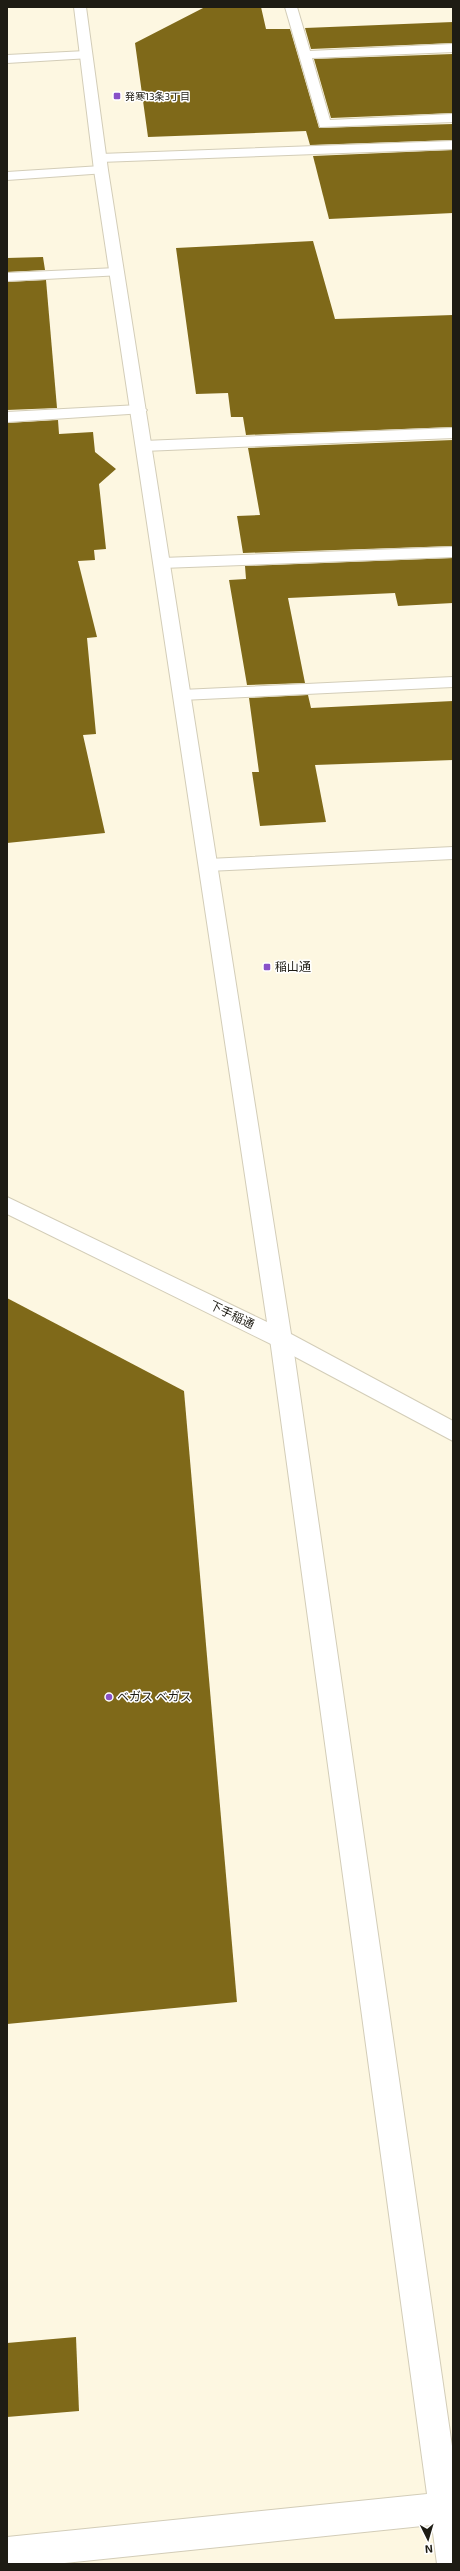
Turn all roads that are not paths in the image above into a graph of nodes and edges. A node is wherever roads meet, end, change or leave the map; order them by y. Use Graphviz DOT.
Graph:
graph roads {
  1 [pos="80,7"];
  2 [pos="291,7"];
  3 [pos="453,48"];
  4 [pos="86,55"];
  5 [pos="305,55"];
  6 [pos="7,59"];
  7 [pos="453,118"];
  8 [pos="453,145"];
  9 [pos="101,164"];
  10 [pos="7,176"];
  11 [pos="117,272"];
  12 [pos="7,277"];
  13 [pos="139,410"];
  14 [pos="7,416"];
  15 [pos="453,433"];
  16 [pos="144,446"];
  17 [pos="453,552"];
  18 [pos="162,563"];
  19 [pos="453,682"];
  20 [pos="182,695"];
  21 [pos="453,853"];
  22 [pos="208,865"];
  23 [pos="7,1205"];
  24 [pos="281,1339"];
  25 [pos="453,1432"];
  26 [pos="445,2508"];
  27 [pos="7,2553"];
  28 [pos="453,2564"];
  1 -- 4 [label="street"];
  2 -- 5 [label="street"];
  3 -- 5 [label="street"];
  4 -- 6 [label="street"];
  4 -- 9 [label="street"];
  5 -- 7 [label="street"];
  8 -- 9 [label="street"];
  9 -- 10 [label="street"];
  9 -- 11 [label="street"];
  11 -- 12 [label="street"];
  11 -- 13 [label="street"];
  13 -- 14 [label="street"];
  13 -- 16 [label="street"];
  15 -- 16 [label="street"];
  16 -- 18 [label="street"];
  17 -- 18 [label="street"];
  18 -- 20 [label="street"];
  19 -- 20 [label="street"];
  20 -- 22 [label="street"];
  21 -- 22 [label="street"];
  22 -- 24 [label="street"];
  23 -- 24 [label="street, 下手稲通"];
  24 -- 25 [label="street, 下手稲通"];
  24 -- 26 [label="street"];
  26 -- 27 [label="street"];
  26 -- 28 [label="street"];
}
